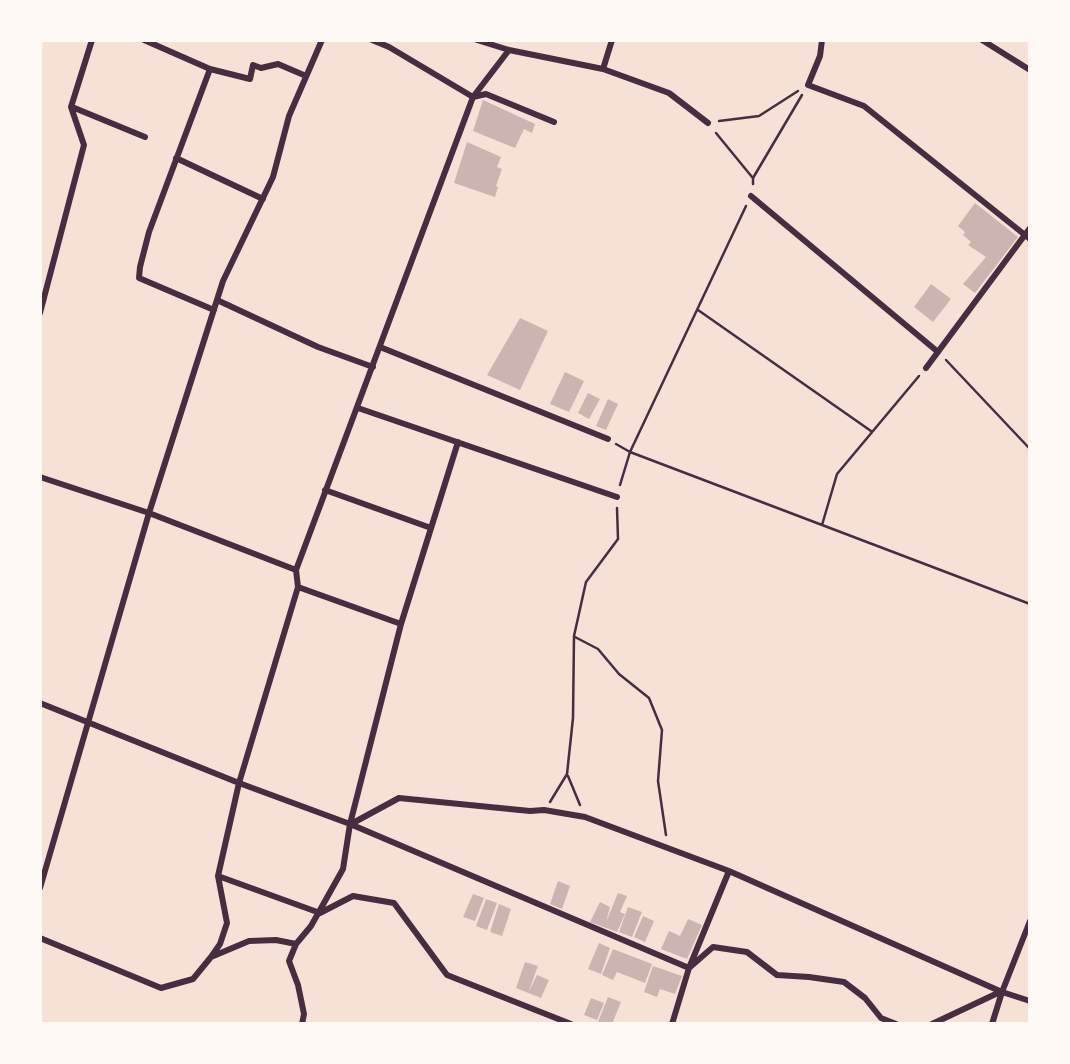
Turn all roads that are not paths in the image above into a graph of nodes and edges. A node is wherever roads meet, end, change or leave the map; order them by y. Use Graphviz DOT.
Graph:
graph roads {
  1 [pos="92,40"];
  2 [pos="144,40"];
  3 [pos="322,40"];
  4 [pos="372,40"];
  5 [pos="477,40"];
  6 [pos="612,40"];
  7 [pos="822,40"];
  8 [pos="982,40"];
  9 [pos="509,50"];
  10 [pos="210,69"];
  11 [pos="603,69"];
  12 [pos="1030,70"];
  13 [pos="306,76"];
  14 [pos="473,97"];
  15 [pos="71,107"];
  16 [pos="554,122"];
  17 [pos="708,123"];
  18 [pos="145,137"];
  19 [pos="176,158"];
  20 [pos="751,196"];
  21 [pos="263,199"];
  22 [pos="1028,234"];
  23 [pos="218,300"];
  24 [pos="214,310"];
  25 [pos="40,314"];
  26 [pos="380,347"];
  27 [pos="938,352"];
  28 [pos="373,367"];
  29 [pos="926,368"];
  30 [pos="358,408"];
  31 [pos="608,440"];
  32 [pos="458,442"];
  33 [pos="40,476"];
  34 [pos="325,490"];
  35 [pos="617,497"];
  36 [pos="149,513"];
  37 [pos="431,528"];
  38 [pos="296,570"];
  39 [pos="298,588"];
  40 [pos="400,624"];
  41 [pos="40,703"];
  42 [pos="88,724"];
  43 [pos="239,784"];
  44 [pos="350,824"];
  45 [pos="730,871"];
  46 [pos="218,876"];
  47 [pos="40,888"];
  48 [pos="320,913"];
  49 [pos="1030,921"];
  50 [pos="40,938"];
  51 [pos="296,944"];
  52 [pos="211,956"];
  53 [pos="688,968"];
  54 [pos="1002,992"];
  55 [pos="1030,1001"];
  56 [pos="880,1021"];
  57 [pos="936,1023"];
  58 [pos="302,1024"];
  59 [pos="571,1024"];
  60 [pos="672,1024"];
  61 [pos="896,1024"];
  62 [pos="992,1024"];
  1 -- 15 [label="street"];
  2 -- 10 [label="street"];
  3 -- 13 [label="street"];
  4 -- 14 [label="street"];
  5 -- 9 [label="street"];
  6 -- 11 [label="street"];
  7 -- 22 [label="street"];
  8 -- 12 [label="street"];
  9 -- 11 [label="street"];
  9 -- 14 [label="street"];
  10 -- 13 [label="street"];
  10 -- 19 [label="street"];
  11 -- 17 [label="street"];
  13 -- 21 [label="street"];
  14 -- 16 [label="street"];
  14 -- 26 [label="street"];
  15 -- 18 [label="street"];
  15 -- 25 [label="street"];
  19 -- 21 [label="street"];
  19 -- 24 [label="street"];
  20 -- 27 [label="street"];
  21 -- 23 [label="street"];
  22 -- 27 [label="street"];
  23 -- 24 [label="street"];
  23 -- 28 [label="street"];
  24 -- 36 [label="street"];
  26 -- 28 [label="street"];
  26 -- 31 [label="street"];
  27 -- 29 [label="street"];
  28 -- 30 [label="street"];
  30 -- 32 [label="street"];
  30 -- 34 [label="street"];
  32 -- 35 [label="street"];
  32 -- 37 [label="street"];
  33 -- 36 [label="street"];
  34 -- 37 [label="street"];
  34 -- 38 [label="street"];
  36 -- 38 [label="street"];
  36 -- 42 [label="street"];
  37 -- 40 [label="street"];
  38 -- 39 [label="street"];
  39 -- 40 [label="street"];
  39 -- 43 [label="street"];
  40 -- 44 [label="street"];
  41 -- 42 [label="street"];
  42 -- 43 [label="street"];
  42 -- 47 [label="street"];
  43 -- 44 [label="street"];
  43 -- 46 [label="street"];
  44 -- 45 [label="street"];
  44 -- 48 [label="street"];
  44 -- 53 [label="street"];
  45 -- 53 [label="street"];
  45 -- 54 [label="street"];
  46 -- 48 [label="street"];
  46 -- 52 [label="street"];
  48 -- 51 [label="street"];
  48 -- 59 [label="street"];
  49 -- 54 [label="street"];
  50 -- 52 [label="street"];
  51 -- 52 [label="street"];
  51 -- 58 [label="street"];
  53 -- 56 [label="street"];
  53 -- 60 [label="street"];
  54 -- 55 [label="street"];
  54 -- 57 [label="street"];
  54 -- 62 [label="street"];
  56 -- 61 [label="street"];
}
